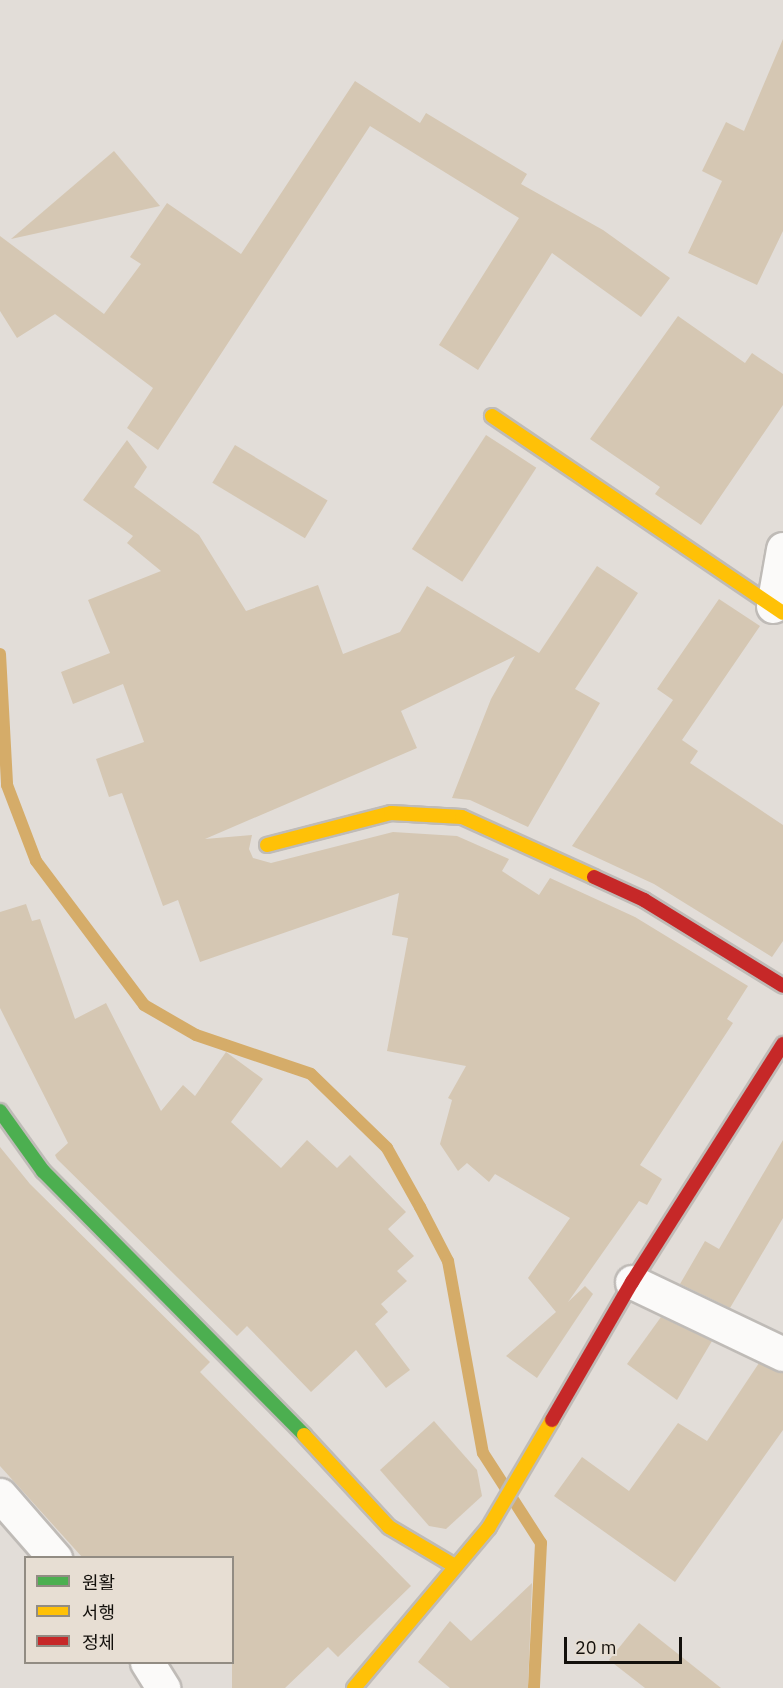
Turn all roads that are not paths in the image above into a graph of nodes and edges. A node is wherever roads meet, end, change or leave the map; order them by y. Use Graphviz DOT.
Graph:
graph roads {
  1 [pos="492,416"];
  2 [pos="783,549"];
  3 [pos="778,609"];
  4 [pos="267,845"];
  5 [pos="783,986"];
  6 [pos="783,1044"];
  7 [pos="0,1111"];
  8 [pos="632,1282"];
  9 [pos="783,1354"];
  10 [pos="0,1495"];
  11 [pos="54,1556"];
  12 [pos="455,1566"];
  13 [pos="148,1664"];
  14 [pos="163,1688"];
  15 [pos="354,1688"];
  1 -- 3 [label="street"];
  2 -- 3 [label="street"];
  4 -- 5 [label="street"];
  6 -- 8 [label="street"];
  7 -- 12 [label="street"];
  8 -- 9 [label="street"];
  8 -- 12 [label="street"];
  10 -- 11 [label="street"];
  12 -- 15 [label="street"];
  13 -- 14 [label="street"];
}
